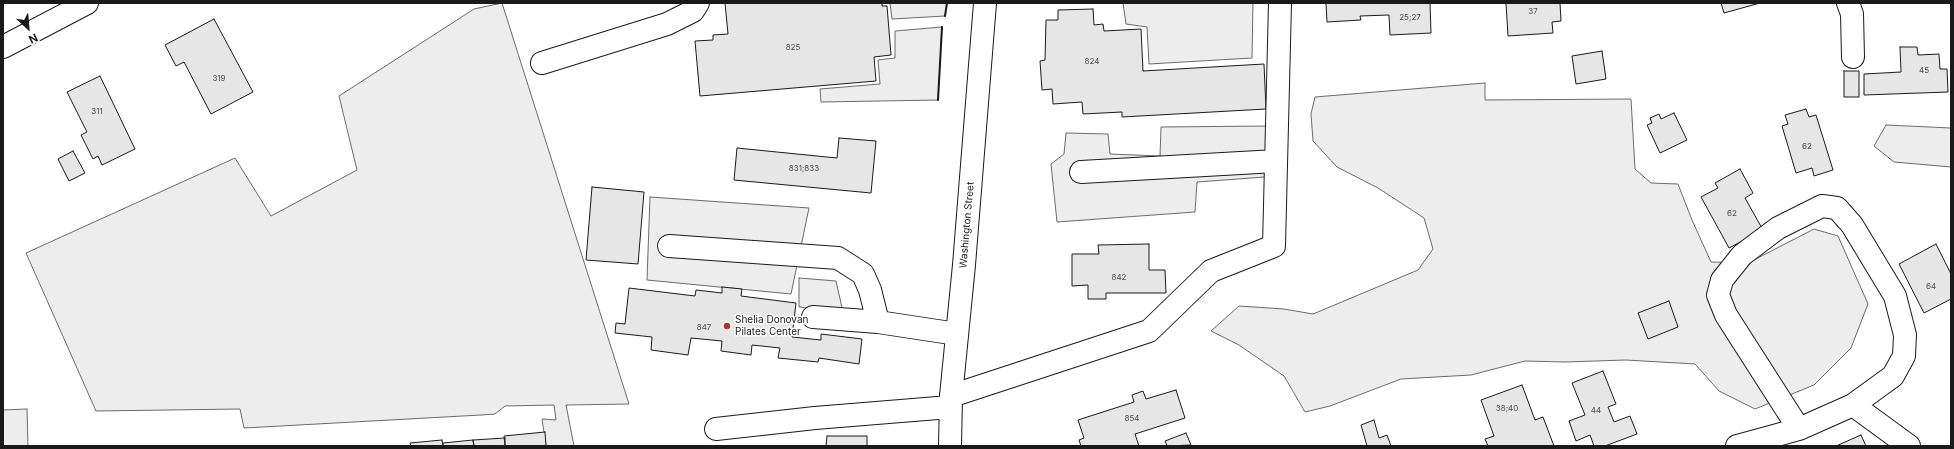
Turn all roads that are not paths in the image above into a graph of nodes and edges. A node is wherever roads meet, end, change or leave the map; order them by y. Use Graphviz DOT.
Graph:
graph roads {
  1 [pos="86,3"];
  2 [pos="698,3"];
  3 [pos="985,3"];
  4 [pos="1280,3"];
  5 [pos="1848,3"];
  6 [pos="3,47"];
  7 [pos="1852,57"];
  8 [pos="542,63"];
  9 [pos="1276,161"];
  10 [pos="1081,172"];
  11 [pos="669,246"];
  12 [pos="814,317"];
  13 [pos="878,322"];
  14 [pos="957,334"];
  15 [pos="950,401"];
  16 [pos="1853,405"];
  17 [pos="1799,428"];
  18 [pos="716,429"];
  19 [pos="950,446"];
  20 [pos="1737,446"];
  21 [pos="1909,446"];
  1 -- 6 [label="main road"];
  2 -- 8 [label="main road"];
  3 -- 14 [label="main road, Washington Street"];
  4 -- 9 [label="main road"];
  5 -- 7 [label="main road"];
  9 -- 10 [label="main road"];
  9 -- 15 [label="main road"];
  11 -- 13 [label="main road"];
  12 -- 13 [label="main road"];
  13 -- 14 [label="main road"];
  14 -- 15 [label="main road, Washington Street"];
  15 -- 18 [label="main road"];
  15 -- 19 [label="main road, Washington Street"];
  16 -- 17 [label="main road"];
  16 -- 17 [label="main road"];
  16 -- 21 [label="main road"];
  17 -- 20 [label="main road"];
}
